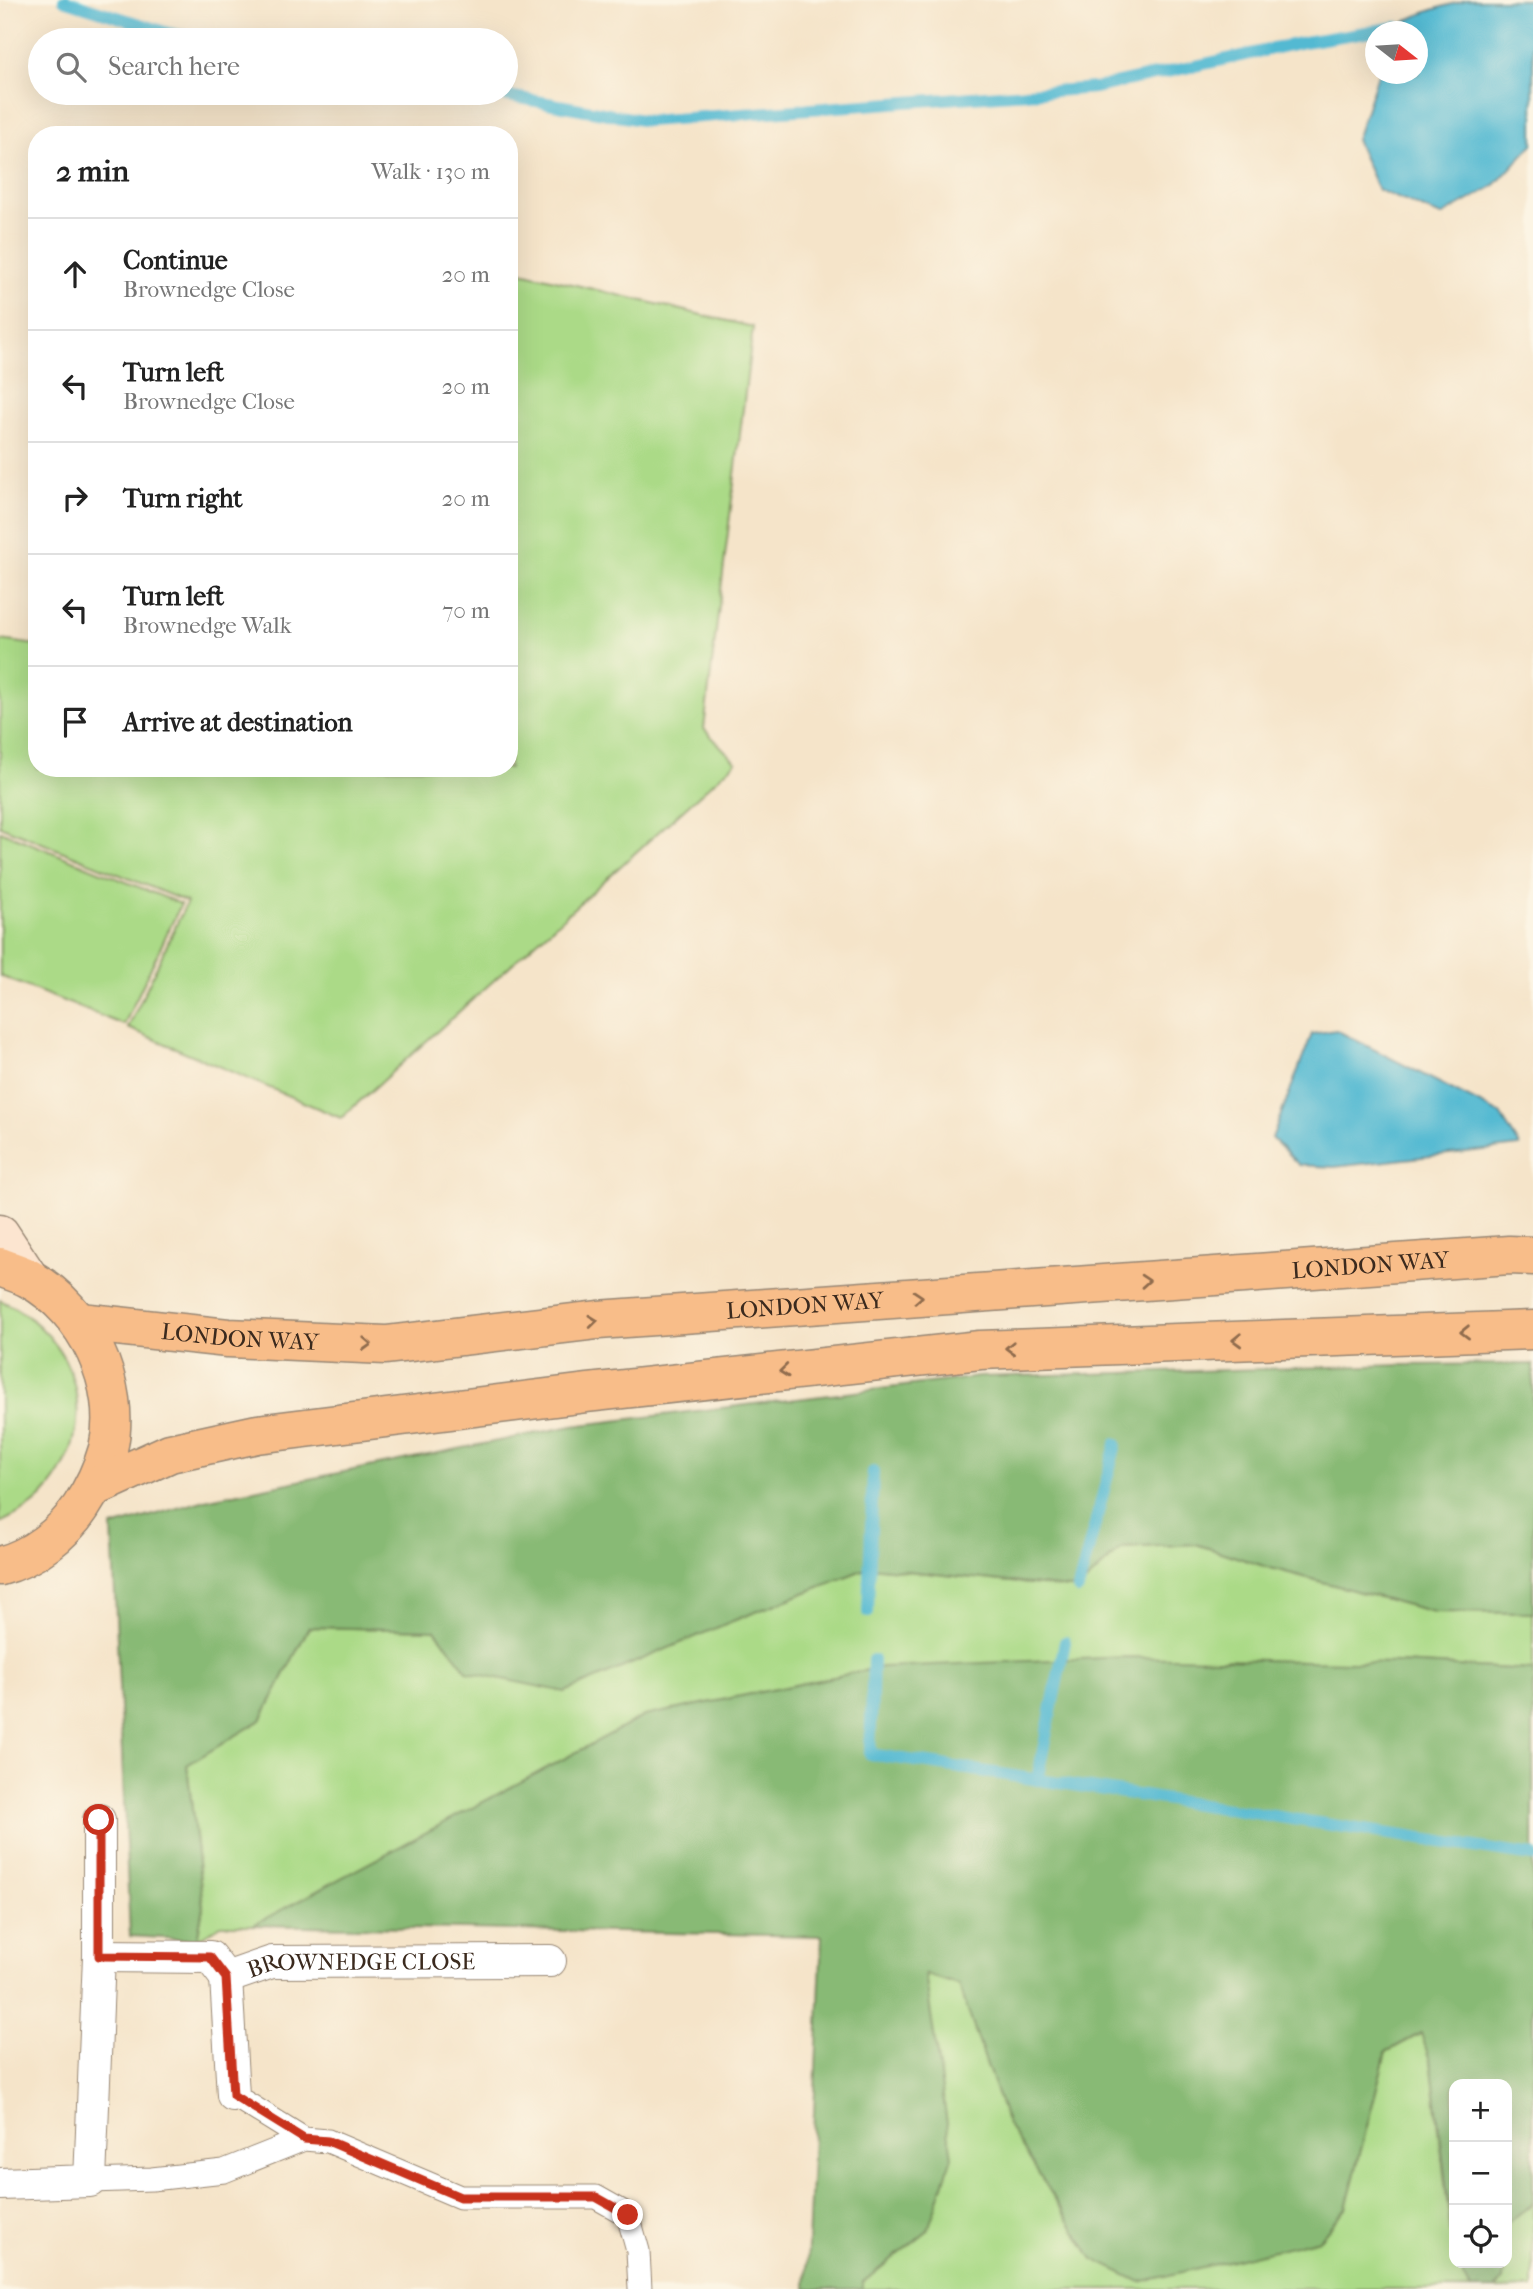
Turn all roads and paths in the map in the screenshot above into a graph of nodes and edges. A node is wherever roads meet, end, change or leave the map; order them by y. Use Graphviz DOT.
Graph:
graph roads {
  1 [pos="0,1234"];
  2 [pos="1533,1255"];
  3 [pos="15,1273"];
  4 [pos="79,1322"];
  5 [pos="1533,1330"];
  6 [pos="93,1488"];
  7 [pos="4,1568"];
  8 [pos="99,1820"];
  9 [pos="99,1956"];
  10 [pos="550,1961"];
  11 [pos="226,1978"];
  12 [pos="233,2095"];
  13 [pos="304,2139"];
  14 [pos="90,2181"];
  15 [pos="0,2184"];
  16 [pos="640,2289"];
  1 -- 3 [label="main road"];
  4 -- 2 [label="highway, LONDON WAY, one-way"];
  3 -- 4 [label="highway"];
  4 -- 6 [label="highway"];
  5 -- 6 [label="highway, one-way"];
  6 -- 7 [label="highway"];
  8 -- 9 [label="street"];
  9 -- 11 [label="street, BROWNEDGE CLOSE"];
  9 -- 14 [label="street"];
  10 -- 11 [label="street, BROWNEDGE CLOSE"];
  11 -- 12 [label="street"];
  12 -- 13 [label="street"];
  13 -- 14 [label="street"];
  13 -- 16 [label="street"];
  14 -- 15 [label="street"];
}
